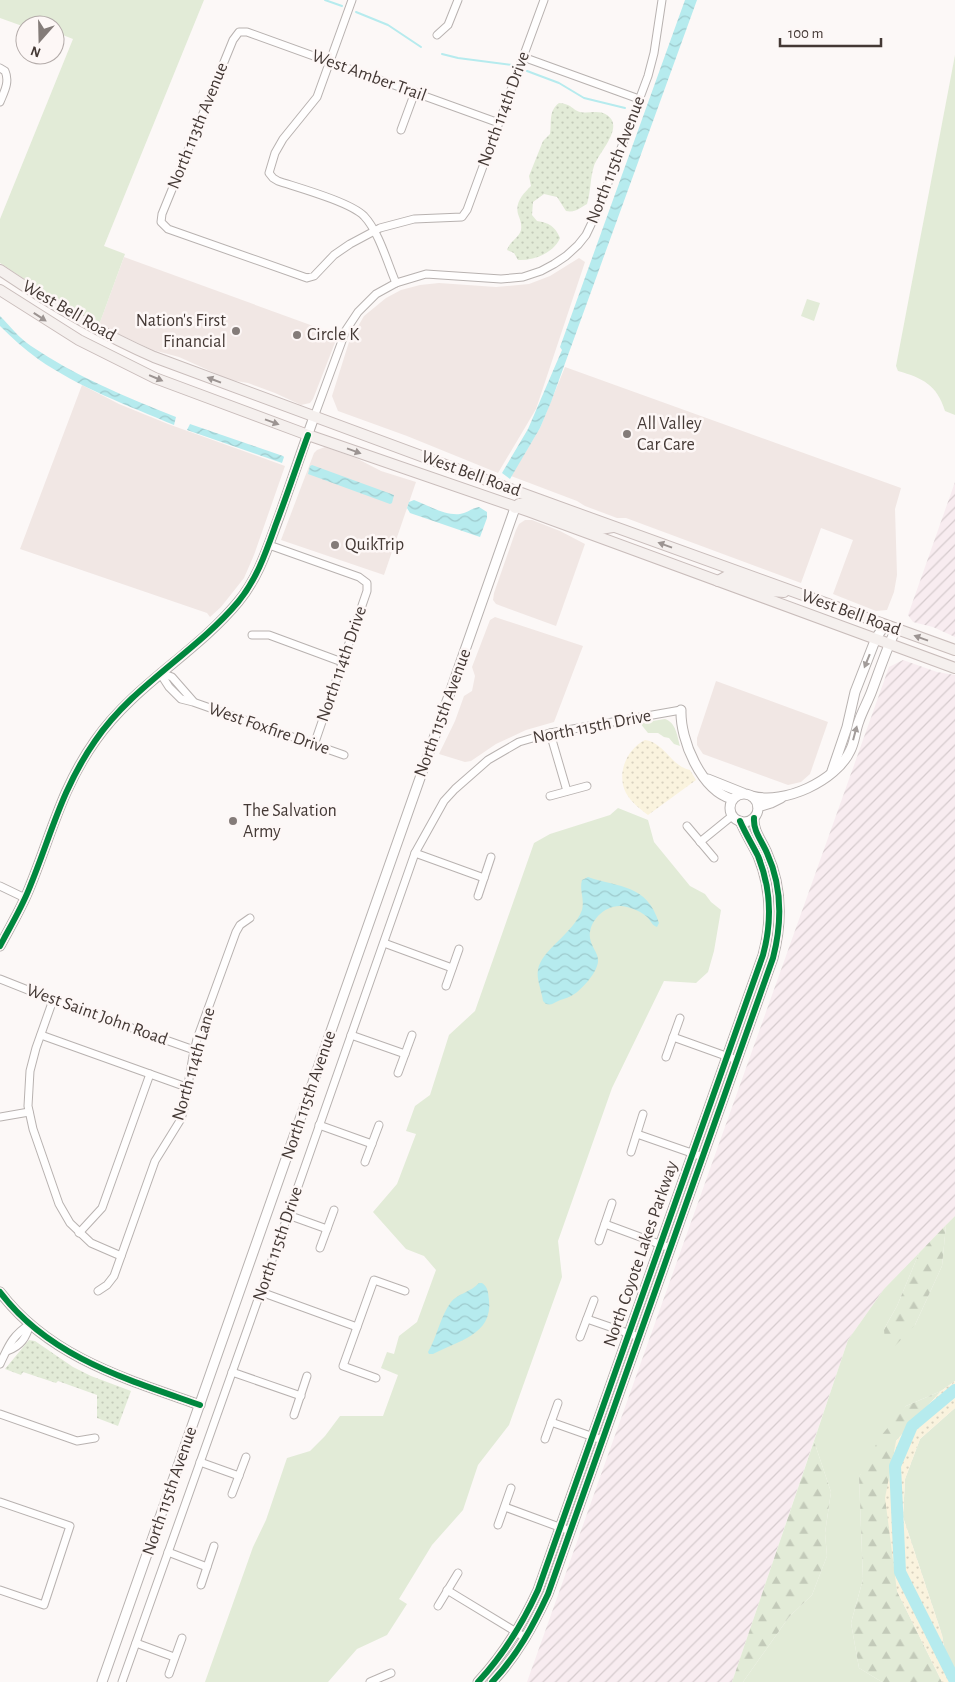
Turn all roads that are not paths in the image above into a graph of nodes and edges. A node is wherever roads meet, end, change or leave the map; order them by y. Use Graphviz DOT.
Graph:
graph roads {
  1 [pos="458,0"];
  2 [pos="544,0"];
  3 [pos="662,0"];
  4 [pos="350,6"];
  5 [pos="238,32"];
  6 [pos="437,35"];
  7 [pos="523,57"];
  8 [pos="330,62"];
  9 [pos="0,68"];
  10 [pos="415,92"];
  11 [pos="640,99"];
  12 [pos="0,102"];
  13 [pos="499,122"];
  14 [pos="402,130"];
  15 [pos="373,231"];
  16 [pos="0,270"];
  17 [pos="396,283"];
  18 [pos="0,290"];
  19 [pos="314,417"];
  20 [pos="308,435"];
  21 [pos="515,508"];
  22 [pos="617,527"];
  23 [pos="269,545"];
  24 [pos="624,547"];
  25 [pos="698,557"];
  26 [pos="718,581"];
  27 [pos="795,593"];
  28 [pos="885,624"];
  29 [pos="896,629"];
  30 [pos="252,635"];
  31 [pos="876,638"];
  32 [pos="890,643"];
  33 [pos="955,650"];
  34 [pos="342,662"];
  35 [pos="955,668"];
  36 [pos="160,673"];
  37 [pos="680,710"];
  38 [pos="550,732"];
  39 [pos="314,745"];
  40 [pos="344,756"];
  41 [pos="832,772"];
  42 [pos="705,778"];
  43 [pos="587,786"];
  44 [pos="567,791"];
  45 [pos="743,793"];
  46 [pos="550,796"];
  47 [pos="752,796"];
  48 [pos="781,797"];
  49 [pos="732,799"];
  50 [pos="758,807"];
  51 [pos="754,818"];
  52 [pos="736,819"];
  53 [pos="687,826"];
  54 [pos="700,842"];
  55 [pos="415,853"];
  56 [pos="491,858"];
  57 [pos="714,858"];
  58 [pos="484,878"];
  59 [pos="0,886"];
  60 [pos="478,896"];
  61 [pos="25,898"];
  62 [pos="250,918"];
  63 [pos="384,943"];
  64 [pos="0,946"];
  65 [pos="459,949"];
  66 [pos="452,968"];
  67 [pos="0,979"];
  68 [pos="446,986"];
  69 [pos="53,1000"];
  70 [pos="680,1018"];
  71 [pos="40,1035"];
  72 [pos="351,1035"];
  73 [pos="412,1035"];
  74 [pos="673,1037"];
  75 [pos="194,1050"];
  76 [pos="405,1054"];
  77 [pos="666,1057"];
  78 [pos="727,1057"];
  79 [pos="737,1060"];
  80 [pos="398,1073"];
  81 [pos="150,1074"];
  82 [pos="188,1088"];
  83 [pos="29,1112"];
  84 [pos="644,1114"];
  85 [pos="0,1117"];
  86 [pos="319,1125"];
  87 [pos="379,1125"];
  88 [pos="637,1134"];
  89 [pos="372,1144"];
  90 [pos="631,1152"];
  91 [pos="693,1154"];
  92 [pos="702,1157"];
  93 [pos="365,1162"];
  94 [pos="612,1203"];
  95 [pos="334,1210"];
  96 [pos="288,1215"];
  97 [pos="605,1224"];
  98 [pos="327,1229"];
  99 [pos="79,1233"];
  100 [pos="599,1241"];
  101 [pos="661,1244"];
  102 [pos="320,1248"];
  103 [pos="670,1248"];
  104 [pos="121,1256"];
  105 [pos="98,1291"];
  106 [pos="405,1291"];
  107 [pos="0,1292"];
  108 [pos="261,1292"];
  109 [pos="594,1300"];
  110 [pos="587,1319"];
  111 [pos="30,1324"];
  112 [pos="358,1327"];
  113 [pos="629,1334"];
  114 [pos="580,1337"];
  115 [pos="639,1338"];
  116 [pos="0,1364"];
  117 [pos="232,1372"];
  118 [pos="307,1376"];
  119 [pos="376,1378"];
  120 [pos="301,1396"];
  121 [pos="558,1403"];
  122 [pos="200,1404"];
  123 [pos="0,1414"];
  124 [pos="294,1415"];
  125 [pos="551,1422"];
  126 [pos="592,1437"];
  127 [pos="95,1438"];
  128 [pos="545,1439"];
  129 [pos="602,1440"];
  130 [pos="246,1457"];
  131 [pos="200,1462"];
  132 [pos="238,1476"];
  133 [pos="511,1488"];
  134 [pos="232,1494"];
  135 [pos="0,1502"];
  136 [pos="505,1507"];
  137 [pos="498,1525"];
  138 [pos="560,1527"];
  139 [pos="570,1531"];
  140 [pos="214,1546"];
  141 [pos="168,1552"];
  142 [pos="207,1566"];
  143 [pos="458,1573"];
  144 [pos="201,1585"];
  145 [pos="0,1590"];
  146 [pos="447,1590"];
  147 [pos="438,1606"];
  148 [pos="517,1633"];
  149 [pos="182,1638"];
  150 [pos="526,1638"];
  151 [pos="136,1643"];
  152 [pos="174,1657"];
  153 [pos="391,1673"];
  154 [pos="168,1674"];
  155 [pos="102,1682"];
  156 [pos="122,1682"];
  157 [pos="372,1682"];
  158 [pos="478,1682"];
  159 [pos="492,1682"];
  1 -- 6 [label="street"];
  2 -- 7 [label="street, North 114th Drive"];
  3 -- 11 [label="street, North 115th Avenue"];
  4 -- 8 [label="street"];
  5 -- 8 [label="street, West Amber Trail"];
  5 -- 15 [label="street, North 113th Avenue"];
  7 -- 11 [label="street"];
  7 -- 13 [label="street, North 114th Drive"];
  8 -- 10 [label="street, West Amber Trail"];
  8 -- 15 [label="street"];
  9 -- 12 [label="street"];
  10 -- 13 [label="street, West Amber Trail"];
  10 -- 14 [label="street"];
  11 -- 17 [label="street, North 115th Avenue"];
  13 -- 15 [label="street, North 114th Drive"];
  15 -- 17 [label="street"];
  19 -- 16 [label="main road, West Bell Road, one-way"];
  17 -- 19 [label="street, North 115th Avenue"];
  18 -- 20 [label="main road, West Bell Road, one-way"];
  19 -- 20 [label="street"];
  19 -- 22 [label="main road, West Bell Road"];
  20 -- 21 [label="main road, West Bell Road, one-way"];
  20 -- 23 [label="street"];
  21 -- 22 [label="main road"];
  21 -- 24 [label="main road, West Bell Road"];
  21 -- 122 [label="street, North 115th Avenue"];
  25 -- 22 [label="main road, West Bell Road, one-way"];
  23 -- 34 [label="street, North 114th Drive"];
  23 -- 36 [label="street"];
  24 -- 25 [label="main road"];
  24 -- 26 [label="main road, West Bell Road"];
  25 -- 27 [label="main road, West Bell Road"];
  26 -- 27 [label="main road"];
  26 -- 31 [label="main road, West Bell Road"];
  27 -- 28 [label="main road, West Bell Road"];
  28 -- 29 [label="main road, West Bell Road"];
  28 -- 31 [label="street"];
  29 -- 32 [label="street"];
  33 -- 29 [label="main road, West Bell Road, one-way"];
  30 -- 34 [label="street"];
  31 -- 32 [label="main road, West Bell Road"];
  31 -- 41 [label="street, one-way"];
  32 -- 35 [label="main road, West Bell Road"];
  41 -- 32 [label="street, one-way"];
  34 -- 39 [label="street, North 114th Drive"];
  36 -- 39 [label="street, West Foxfire Drive"];
  36 -- 61 [label="street"];
  37 -- 38 [label="street, North 115th Drive"];
  37 -- 42 [label="street"];
  38 -- 44 [label="street"];
  38 -- 55 [label="street, North 115th Drive"];
  39 -- 40 [label="street, West Foxfire Drive"];
  41 -- 48 [label="street"];
  42 -- 45 [label="street"];
  42 -- 49 [label="street"];
  43 -- 44 [label="street"];
  44 -- 46 [label="street"];
  45 -- 47 [label="street"];
  45 -- 49 [label="street"];
  47 -- 48 [label="street"];
  47 -- 50 [label="street"];
  48 -- 50 [label="street"];
  49 -- 52 [label="street"];
  50 -- 51 [label="street"];
  51 -- 52 [label="street"];
  51 -- 79 [label="street, North Coyote Lakes Parkway"];
  52 -- 54 [label="street"];
  52 -- 78 [label="street, North Coyote Lakes Parkway"];
  53 -- 54 [label="street"];
  54 -- 57 [label="street"];
  55 -- 58 [label="street"];
  55 -- 63 [label="street, North 115th Drive"];
  56 -- 58 [label="street"];
  58 -- 60 [label="street"];
  59 -- 61 [label="street"];
  61 -- 64 [label="street"];
  62 -- 75 [label="street, North 114th Lane"];
  63 -- 66 [label="street"];
  63 -- 72 [label="street, North 115th Drive"];
  65 -- 66 [label="street"];
  66 -- 68 [label="street"];
  67 -- 69 [label="street, West Saint John Road"];
  69 -- 71 [label="street"];
  69 -- 75 [label="street, West Saint John Road"];
  70 -- 74 [label="street"];
  71 -- 81 [label="street"];
  71 -- 83 [label="street"];
  72 -- 76 [label="street"];
  72 -- 86 [label="street, North 115th Drive"];
  73 -- 76 [label="street"];
  74 -- 77 [label="street"];
  74 -- 78 [label="street"];
  75 -- 82 [label="street, North 114th Lane"];
  76 -- 80 [label="street"];
  78 -- 79 [label="street"];
  78 -- 91 [label="street, North Coyote Lakes Parkway"];
  79 -- 92 [label="street, North Coyote Lakes Parkway"];
  81 -- 82 [label="street"];
  81 -- 99 [label="street"];
  82 -- 104 [label="street, North 114th Lane"];
  83 -- 85 [label="street"];
  83 -- 99 [label="street"];
  84 -- 88 [label="street"];
  86 -- 89 [label="street"];
  86 -- 96 [label="street, North 115th Drive"];
  87 -- 89 [label="street"];
  88 -- 90 [label="street"];
  88 -- 91 [label="street"];
  89 -- 93 [label="street"];
  91 -- 92 [label="street"];
  91 -- 101 [label="street, North Coyote Lakes Parkway"];
  92 -- 103 [label="street, North Coyote Lakes Parkway"];
  94 -- 97 [label="street"];
  95 -- 98 [label="street"];
  96 -- 98 [label="street"];
  96 -- 108 [label="street, North 115th Drive"];
  97 -- 100 [label="street"];
  97 -- 101 [label="street"];
  98 -- 102 [label="street"];
  99 -- 104 [label="street"];
  101 -- 103 [label="street"];
  101 -- 113 [label="street, North Coyote Lakes Parkway"];
  103 -- 115 [label="street, North Coyote Lakes Parkway"];
  104 -- 105 [label="street, North 114th Lane"];
  106 -- 112 [label="street"];
  107 -- 111 [label="street"];
  108 -- 112 [label="street"];
  108 -- 117 [label="street, North 115th Drive"];
  109 -- 110 [label="street"];
  110 -- 113 [label="street"];
  110 -- 114 [label="street"];
  111 -- 116 [label="street"];
  111 -- 122 [label="street"];
  112 -- 119 [label="street"];
  113 -- 115 [label="street"];
  113 -- 126 [label="street, North Coyote Lakes Parkway"];
  115 -- 129 [label="street, North Coyote Lakes Parkway"];
  117 -- 120 [label="street"];
  117 -- 131 [label="street, North 115th Drive"];
  118 -- 120 [label="street"];
  120 -- 124 [label="street"];
  121 -- 125 [label="street"];
  122 -- 155 [label="street, North 115th Avenue"];
  123 -- 127 [label="street"];
  125 -- 126 [label="street"];
  125 -- 128 [label="street"];
  126 -- 129 [label="street"];
  126 -- 138 [label="street, North Coyote Lakes Parkway"];
  129 -- 139 [label="street, North Coyote Lakes Parkway"];
  130 -- 132 [label="street"];
  131 -- 132 [label="street"];
  131 -- 141 [label="street, North 115th Drive"];
  132 -- 134 [label="street"];
  133 -- 136 [label="street"];
  135 -- 145 [label="street"];
  136 -- 137 [label="street"];
  136 -- 138 [label="street"];
  138 -- 139 [label="street"];
  138 -- 148 [label="street, North Coyote Lakes Parkway"];
  139 -- 150 [label="street, North Coyote Lakes Parkway"];
  140 -- 142 [label="street"];
  141 -- 142 [label="street"];
  141 -- 151 [label="street, North 115th Drive"];
  142 -- 144 [label="street"];
  143 -- 146 [label="street"];
  146 -- 147 [label="street"];
  146 -- 148 [label="street"];
  148 -- 150 [label="street"];
  148 -- 158 [label="street, North Coyote Lakes Parkway"];
  149 -- 152 [label="street"];
  150 -- 159 [label="street, North Coyote Lakes Parkway"];
  151 -- 152 [label="street"];
  151 -- 156 [label="street, North 115th Drive"];
  152 -- 154 [label="street"];
  153 -- 157 [label="street"];
}
